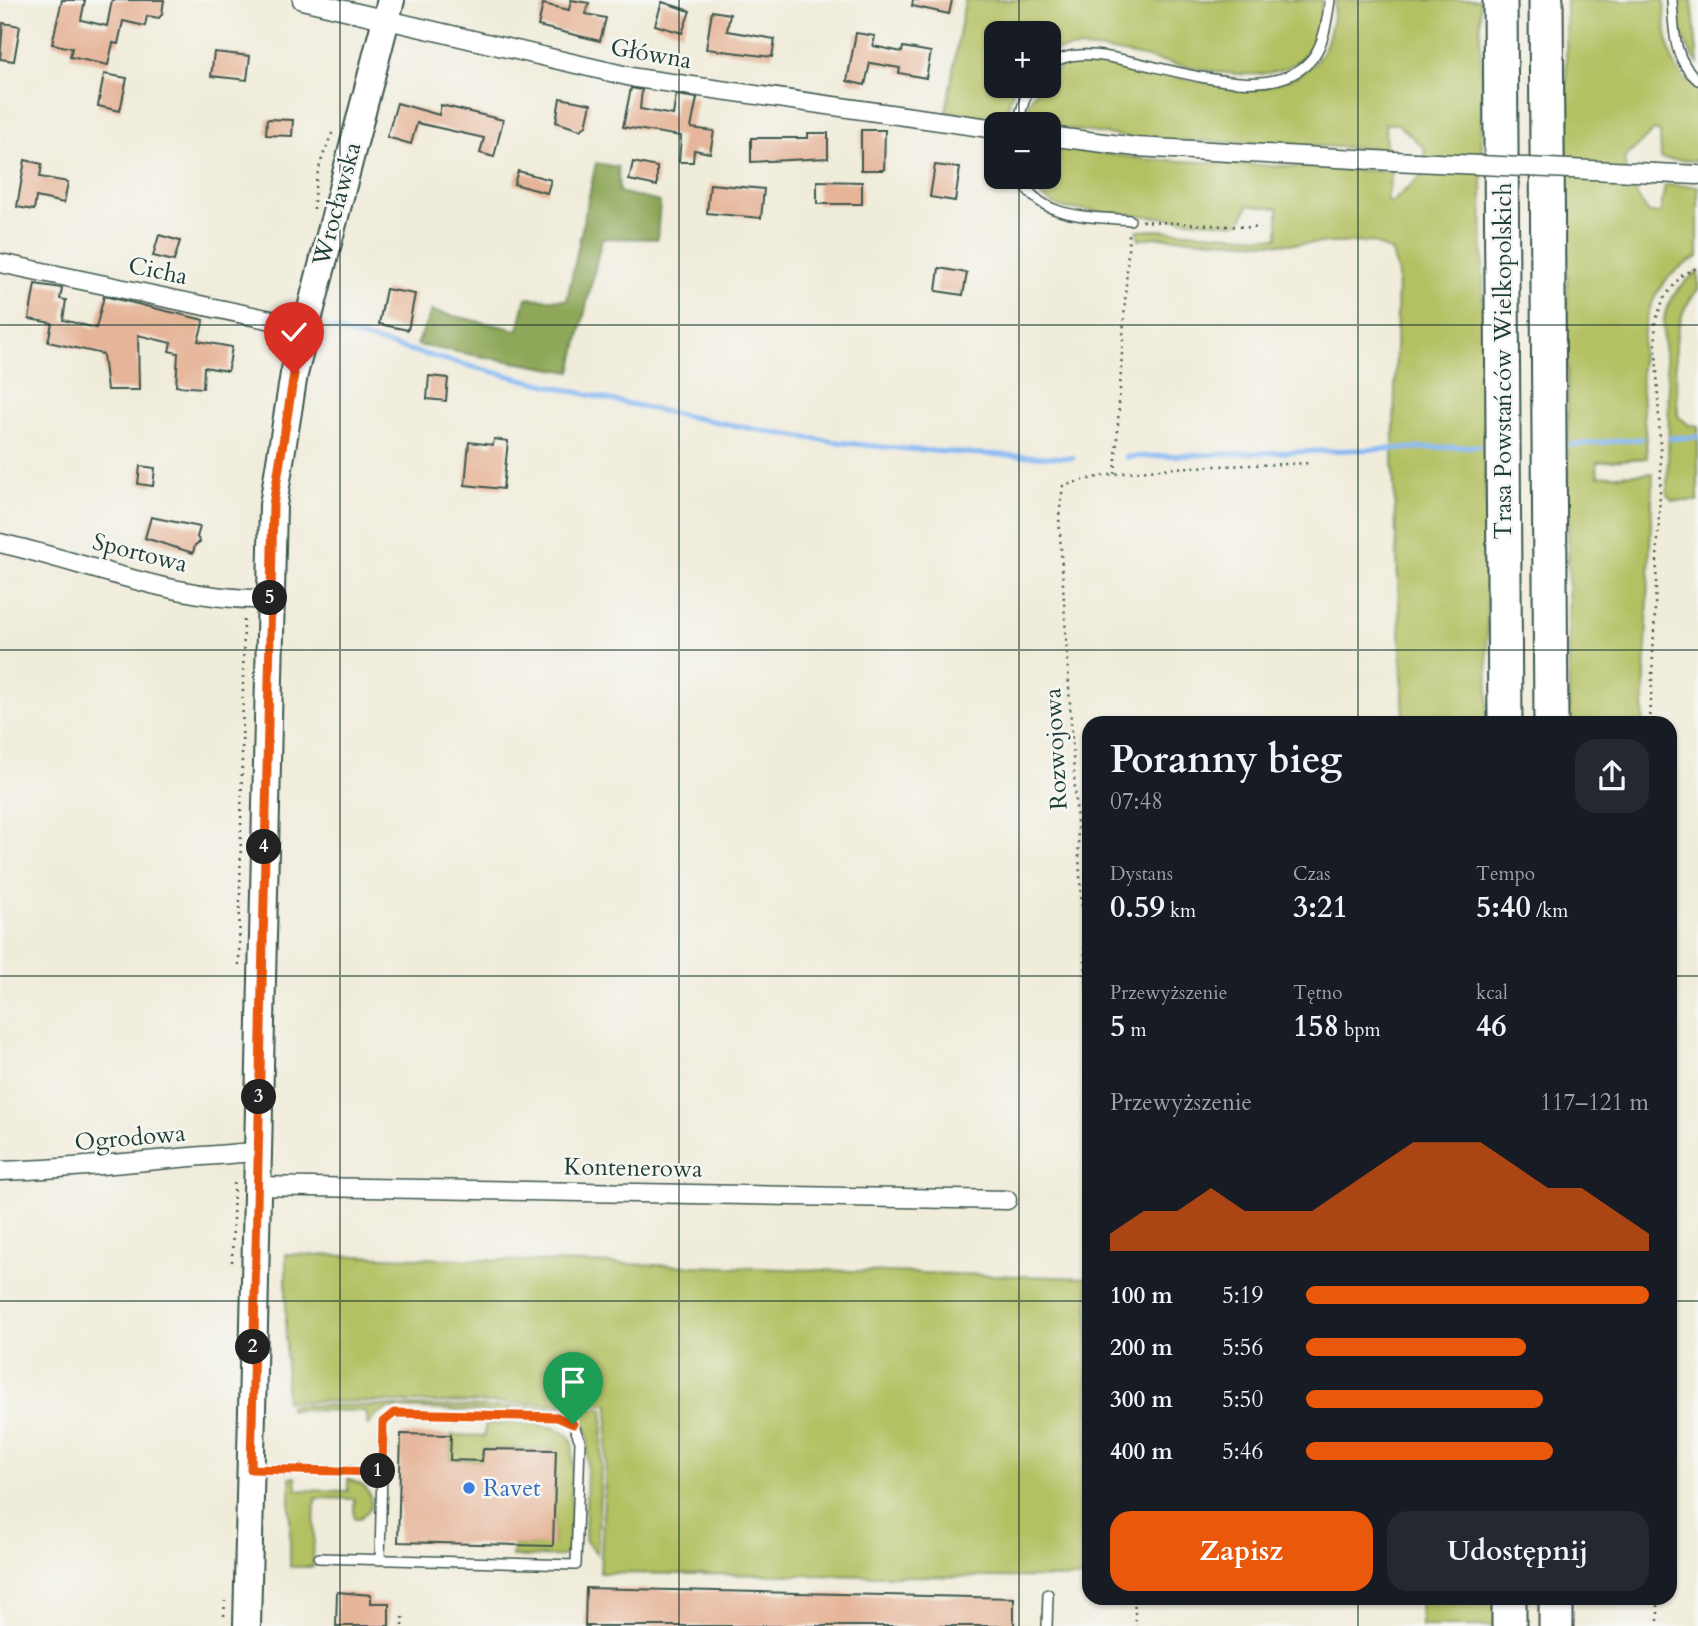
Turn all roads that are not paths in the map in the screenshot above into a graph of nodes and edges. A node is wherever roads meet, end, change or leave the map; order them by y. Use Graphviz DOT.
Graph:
graph roads {
  1 [pos="302,0"];
  2 [pos="1330,0"];
  3 [pos="1500,0"];
  4 [pos="1546,0"];
  5 [pos="1672,0"];
  6 [pos="389,10"];
  7 [pos="1061,60"];
  8 [pos="1698,80"];
  9 [pos="984,127"];
  10 [pos="1061,138"];
  11 [pos="1698,175"];
  12 [pos="1028,189"];
  13 [pos="1130,220"];
  14 [pos="0,263"];
  15 [pos="305,327"];
  16 [pos="0,543"];
  17 [pos="270,599"];
  18 [pos="1505,716"];
  19 [pos="1550,716"];
  20 [pos="258,1152"];
  21 [pos="3,1171"];
  22 [pos="257,1186"];
  23 [pos="1007,1200"];
  24 [pos="251,1469"];
  25 [pos="382,1472"];
  26 [pos="319,1559"];
  27 [pos="380,1560"];
  28 [pos="1048,1594"];
  29 [pos="1509,1605"];
  30 [pos="1556,1605"];
  31 [pos="247,1626"];
  32 [pos="1047,1626"];
  33 [pos="1509,1626"];
  34 [pos="1556,1626"];
  1 -- 6 [label="street, Główna"];
  2 -- 7 [label="lane"];
  3 -- 18 [label="highway, Trasa Powstańców Wielkopolskich"];
  4 -- 19 [label="highway, Trasa Powstańców Wielkopolskich"];
  5 -- 8 [label="lane"];
  6 -- 9 [label="street, Główna"];
  6 -- 15 [label="main road, Wrocławska"];
  10 -- 11 [label="street, bridge"];
  12 -- 13 [label="lane"];
  14 -- 15 [label="street, Cicha"];
  15 -- 17 [label="main road, Wrocławska"];
  16 -- 17 [label="street, Sportowa"];
  17 -- 20 [label="main road, Wrocławska"];
  20 -- 21 [label="street, Ogrodowa"];
  20 -- 22 [label="main road, Wrocławska"];
  22 -- 23 [label="street, Kontenerowa"];
  22 -- 24 [label="main road, Wrocławska"];
  24 -- 25 [label="lane"];
  24 -- 31 [label="main road, Wrocławska"];
  25 -- 27 [label="lane"];
  25 -- 27 [label="lane"];
  26 -- 27 [label="lane"];
  28 -- 32 [label="lane"];
  29 -- 33 [label="highway"];
  30 -- 34 [label="highway"];
}
